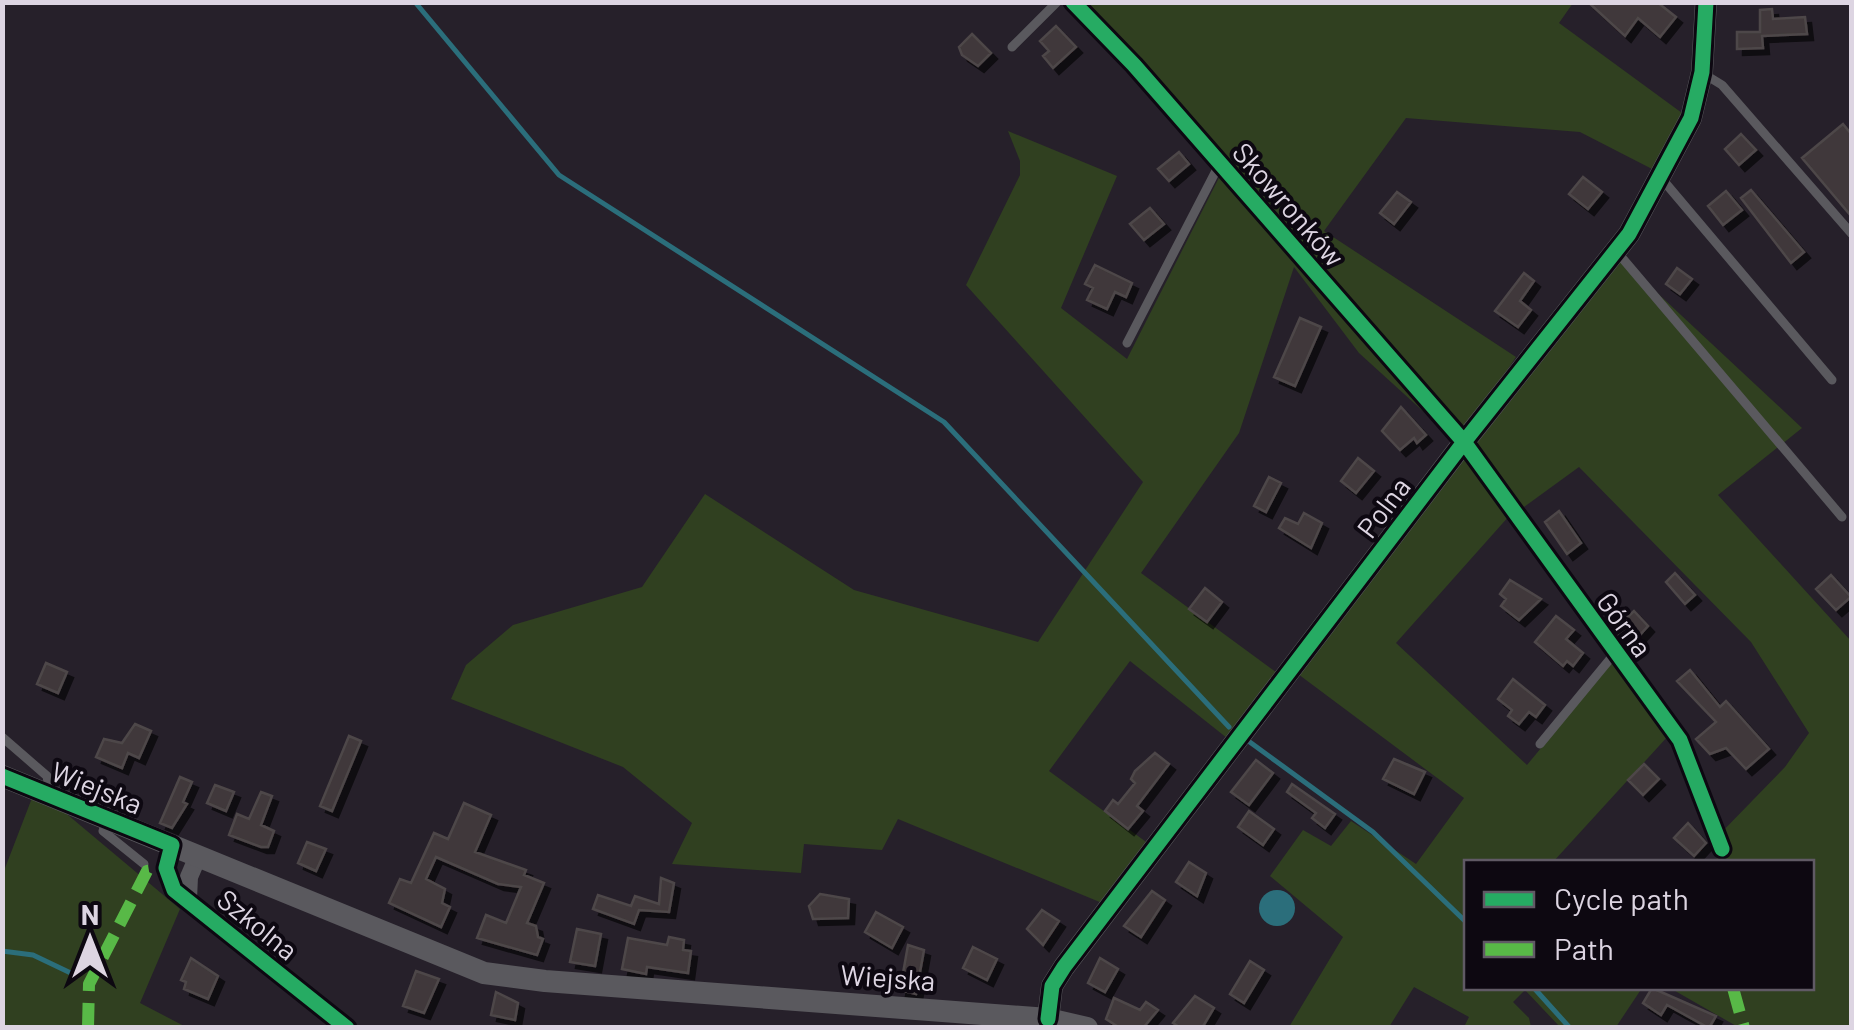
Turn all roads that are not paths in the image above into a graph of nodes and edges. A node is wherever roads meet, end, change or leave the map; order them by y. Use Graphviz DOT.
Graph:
graph roads {
  1 [pos="1056,2"];
  2 [pos="1073,2"];
  3 [pos="1706,2"];
  4 [pos="1012,47"];
  5 [pos="1702,72"];
  6 [pos="1220,162"];
  7 [pos="1662,180"];
  8 [pos="1852,234"];
  9 [pos="1616,250"];
  10 [pos="1127,343"];
  11 [pos="1832,380"];
  12 [pos="1464,442"];
  13 [pos="1842,517"];
  14 [pos="1615,653"];
  15 [pos="2,737"];
  16 [pos="1540,744"];
  17 [pos="2,776"];
  18 [pos="50,795"];
  19 [pos="107,818"];
  20 [pos="172,845"];
  21 [pos="1722,849"];
  22 [pos="198,856"];
  23 [pos="144,864"];
  24 [pos="188,900"];
  25 [pos="1048,1018"];
  26 [pos="347,1028"];
  27 [pos="1087,1028"];
  1 -- 4 [label="lane"];
  2 -- 6 [label="street, Skowronków"];
  3 -- 5 [label="street, Polna"];
  5 -- 7 [label="street, Polna"];
  5 -- 8 [label="lane"];
  6 -- 10 [label="lane, Skowronków"];
  6 -- 12 [label="street, Skowronków"];
  7 -- 9 [label="street, Polna"];
  7 -- 11 [label="lane"];
  9 -- 12 [label="street, Polna"];
  9 -- 13 [label="lane"];
  12 -- 14 [label="street, Górna"];
  12 -- 25 [label="street, Polna"];
  14 -- 16 [label="lane"];
  14 -- 21 [label="street, Górna"];
  15 -- 18 [label="lane"];
  17 -- 18 [label="street, Wiejska"];
  18 -- 19 [label="street, Wiejska"];
  19 -- 20 [label="street, Wiejska"];
  19 -- 23 [label="lane"];
  20 -- 22 [label="street, Wiejska"];
  20 -- 24 [label="street, Szkolna"];
  22 -- 24 [label="street, Szkolna"];
  22 -- 25 [label="street, Wiejska"];
  24 -- 26 [label="street, Szkolna"];
  25 -- 27 [label="street, Wiejska"];
}
